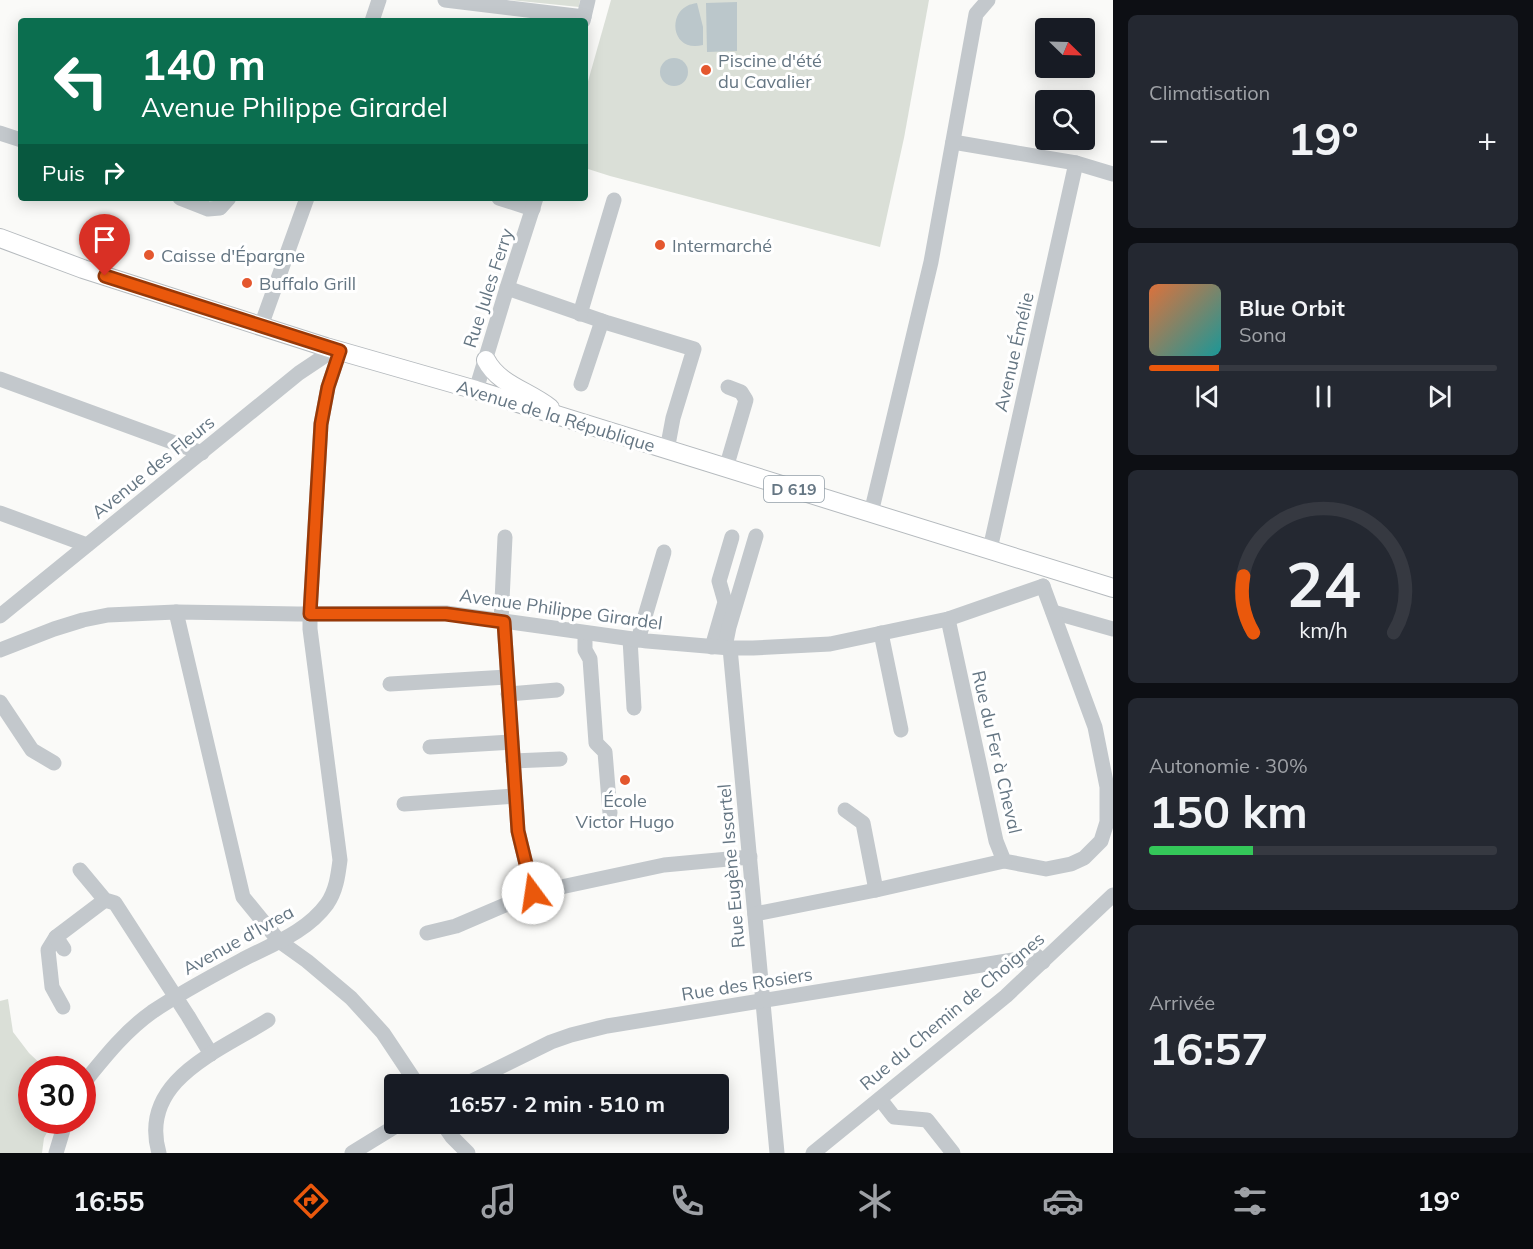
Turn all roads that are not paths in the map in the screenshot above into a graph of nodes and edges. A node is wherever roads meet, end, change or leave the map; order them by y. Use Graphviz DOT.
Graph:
graph roads {
  1 [pos="379,0"];
  2 [pos="445,0"];
  3 [pos="588,0"];
  4 [pos="988,0"];
  5 [pos="373,18"];
  6 [pos="576,18"];
  7 [pos="583,18"];
  8 [pos="0,133"];
  9 [pos="18,139"];
  10 [pos="953,142"];
  11 [pos="1076,163"];
  12 [pos="1113,174"];
  13 [pos="614,200"];
  14 [pos="188,201"];
  15 [pos="226,201"];
  16 [pos="306,201"];
  17 [pos="535,203"];
  18 [pos="0,238"];
  19 [pos="507,288"];
  20 [pos="580,314"];
  21 [pos="602,321"];
  22 [pos="261,326"];
  23 [pos="333,349"];
  24 [pos="486,360"];
  25 [pos="0,379"];
  26 [pos="581,384"];
  27 [pos="728,387"];
  28 [pos="476,390"];
  29 [pos="564,418"];
  30 [pos="667,450"];
  31 [pos="202,453"];
  32 [pos="726,468"];
  33 [pos="0,513"];
  34 [pos="871,513"];
  35 [pos="756,536"];
  36 [pos="505,537"];
  37 [pos="732,537"];
  38 [pos="87,545"];
  39 [pos="990,549"];
  40 [pos="664,552"];
  41 [pos="1050,568"];
  42 [pos="1043,586"];
  43 [pos="1113,588"];
  44 [pos="176,612"];
  45 [pos="1053,612"];
  46 [pos="310,614"];
  47 [pos="0,616"];
  48 [pos="948,619"];
  49 [pos="502,622"];
  50 [pos="1113,629"];
  51 [pos="585,633"];
  52 [pos="881,633"];
  53 [pos="634,640"];
  54 [pos="722,647"];
  55 [pos="0,650"];
  56 [pos="507,677"];
  57 [pos="390,684"];
  58 [pos="557,690"];
  59 [pos="508,694"];
  60 [pos="0,702"];
  61 [pos="634,708"];
  62 [pos="901,730"];
  63 [pos="512,742"];
  64 [pos="430,747"];
  65 [pos="560,759"];
  66 [pos="513,761"];
  67 [pos="54,763"];
  68 [pos="515,796"];
  69 [pos="404,804"];
  70 [pos="845,810"];
  71 [pos="610,813"];
  72 [pos="1107,842"];
  73 [pos="750,857"];
  74 [pos="1004,861"];
  75 [pos="80,870"];
  76 [pos="876,890"];
  77 [pos="533,893"];
  78 [pos="1113,895"];
  79 [pos="105,900"];
  80 [pos="755,914"];
  81 [pos="427,933"];
  82 [pos="279,941"];
  83 [pos="1043,962"];
  84 [pos="175,997"];
  85 [pos="762,1001"];
  86 [pos="63,1007"];
  87 [pos="268,1020"];
  88 [pos="211,1054"];
  89 [pos="96,1068"];
  90 [pos="410,1074"];
  91 [pos="486,1074"];
  92 [pos="880,1099"];
  93 [pos="384,1133"];
  94 [pos="62,1134"];
  95 [pos="450,1134"];
  96 [pos="56,1153"];
  97 [pos="159,1153"];
  98 [pos="352,1153"];
  99 [pos="468,1153"];
  100 [pos="777,1153"];
  101 [pos="813,1153"];
  102 [pos="953,1153"];
  1 -- 5 [label="street"];
  2 -- 6 [label="street"];
  3 -- 7 [label="street"];
  4 -- 10 [label="street"];
  8 -- 9 [label="street"];
  10 -- 11 [label="street"];
  10 -- 34 [label="street"];
  11 -- 12 [label="street"];
  11 -- 39 [label="street, Avenue Émélie"];
  13 -- 20 [label="street"];
  14 -- 15 [label="street"];
  16 -- 22 [label="street"];
  17 -- 19 [label="street, Rue Jules Ferry"];
  18 -- 22 [label="main road, Avenue de la République / D 619"];
  19 -- 20 [label="street"];
  19 -- 24 [label="street, Rue Jules Ferry"];
  20 -- 21 [label="street"];
  21 -- 26 [label="street"];
  21 -- 30 [label="street"];
  22 -- 23 [label="main road, Avenue de la République / D 619"];
  23 -- 28 [label="main road, Avenue de la République / D 619"];
  23 -- 31 [label="street, Avenue des Fleurs"];
  23 -- 46 [label="street, Avenue d'Ivrea"];
  24 -- 28 [label="street, Rue Jules Ferry"];
  24 -- 29 [label="main road"];
  25 -- 31 [label="street"];
  27 -- 32 [label="street"];
  28 -- 29 [label="main road, Avenue de la République / D 619"];
  29 -- 30 [label="main road, Avenue de la République / D 619"];
  30 -- 32 [label="main road, Avenue de la République / D 619"];
  31 -- 38 [label="street, Avenue des Fleurs"];
  32 -- 34 [label="main road, Avenue de la République / D 619"];
  33 -- 38 [label="street"];
  34 -- 39 [label="main road, Avenue de la République / D 619"];
  35 -- 54 [label="street"];
  36 -- 49 [label="street"];
  37 -- 54 [label="street"];
  38 -- 47 [label="street, Avenue des Fleurs"];
  39 -- 41 [label="main road, Avenue de la République / D 619"];
  40 -- 53 [label="street"];
  41 -- 42 [label="street"];
  41 -- 43 [label="main road, Avenue de la République / D 619"];
  42 -- 45 [label="street, Rue du Fer à Cheval"];
  42 -- 48 [label="street, Avenue Philippe Girardel"];
  44 -- 46 [label="street, Avenue Philippe Girardel"];
  44 -- 55 [label="street, Avenue Philippe Girardel"];
  44 -- 82 [label="street"];
  45 -- 50 [label="street"];
  45 -- 72 [label="street, Rue du Fer à Cheval"];
  46 -- 49 [label="street, Avenue Philippe Girardel"];
  46 -- 82 [label="street, Avenue d'Ivrea"];
  48 -- 52 [label="street, Avenue Philippe Girardel"];
  48 -- 74 [label="street, Rue du Fer à Cheval"];
  49 -- 51 [label="street, Avenue Philippe Girardel"];
  49 -- 56 [label="street"];
  51 -- 53 [label="street, Avenue Philippe Girardel"];
  51 -- 71 [label="street"];
  52 -- 54 [label="street, Avenue Philippe Girardel"];
  52 -- 62 [label="street"];
  53 -- 54 [label="street, Avenue Philippe Girardel"];
  53 -- 61 [label="street"];
  54 -- 73 [label="street, Rue Eugène Issartel"];
  56 -- 57 [label="street"];
  56 -- 59 [label="street"];
  58 -- 59 [label="street"];
  59 -- 63 [label="street"];
  60 -- 67 [label="street"];
  63 -- 64 [label="street"];
  63 -- 66 [label="street"];
  65 -- 66 [label="street"];
  66 -- 68 [label="street"];
  68 -- 69 [label="street"];
  68 -- 77 [label="street"];
  70 -- 76 [label="street"];
  72 -- 74 [label="street, Rue du Fer à Cheval"];
  73 -- 77 [label="street"];
  73 -- 80 [label="street, Rue Eugène Issartel"];
  74 -- 76 [label="street"];
  75 -- 79 [label="street"];
  76 -- 80 [label="street"];
  77 -- 81 [label="street"];
  78 -- 83 [label="street, Rue du Chemin de Choignes"];
  79 -- 84 [label="street"];
  79 -- 86 [label="street"];
  80 -- 85 [label="street, Rue Eugène Issartel"];
  82 -- 84 [label="street, Avenue d'Ivrea"];
  82 -- 90 [label="street"];
  83 -- 85 [label="street, Rue des Rosiers"];
  83 -- 92 [label="street, Rue du Chemin de Choignes"];
  84 -- 88 [label="street"];
  84 -- 89 [label="street, Avenue d'Ivrea"];
  85 -- 91 [label="street, Rue des Rosiers"];
  85 -- 100 [label="street, Rue Eugène Issartel"];
  87 -- 88 [label="street"];
  88 -- 97 [label="street"];
  92 -- 101 [label="street, Rue du Chemin de Choignes"];
  92 -- 102 [label="street"];
  93 -- 98 [label="street"];
  94 -- 96 [label="street"];
  95 -- 99 [label="street"];
}
